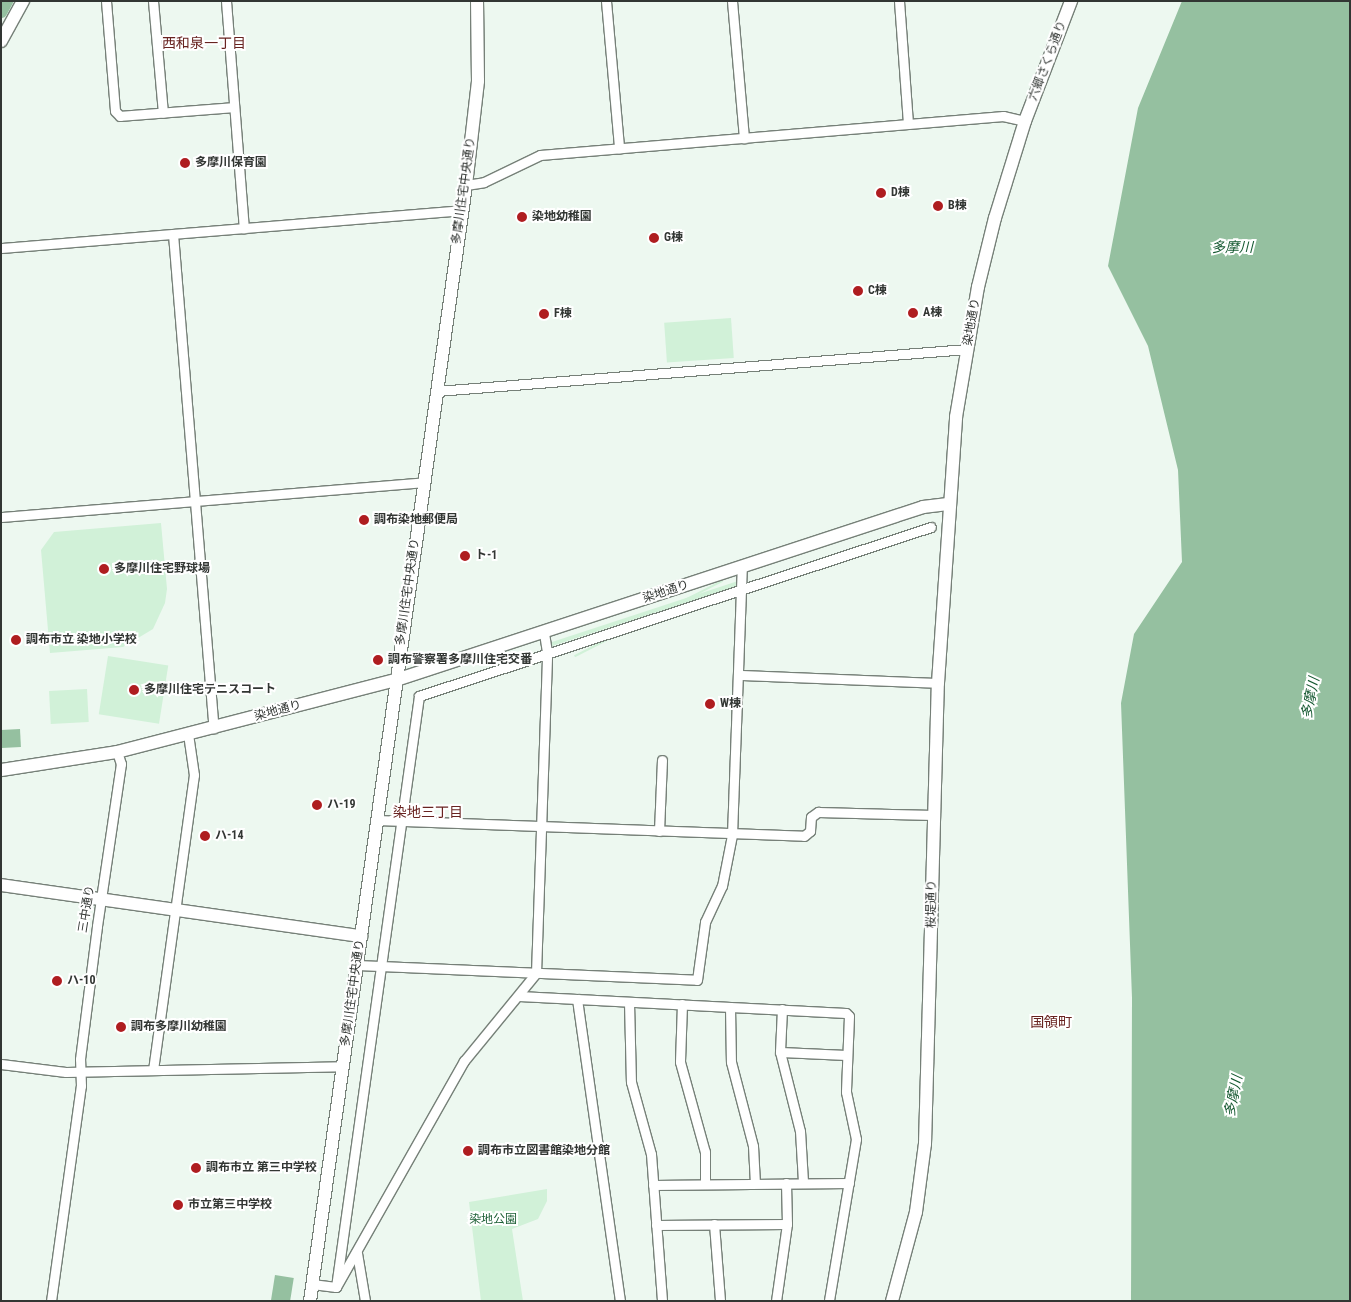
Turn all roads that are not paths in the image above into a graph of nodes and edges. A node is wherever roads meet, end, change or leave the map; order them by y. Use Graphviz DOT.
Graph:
graph roads {
  1 [pos="22,1"];
  2 [pos="106,1"];
  3 [pos="153,1"];
  4 [pos="226,1"];
  5 [pos="477,1"];
  6 [pos="606,1"];
  7 [pos="732,1"];
  8 [pos="899,1"];
  9 [pos="1071,1"];
  10 [pos="1,42"];
  11 [pos="234,107"];
  12 [pos="163,114"];
  13 [pos="1025,121"];
  14 [pos="908,124"];
  15 [pos="744,138"];
  16 [pos="619,148"];
  17 [pos="466,184"];
  18 [pos="462,210"];
  19 [pos="244,228"];
  20 [pos="173,234"];
  21 [pos="1,248"];
  22 [pos="967,349"];
  23 [pos="436,391"];
  24 [pos="424,482"];
  25 [pos="196,501"];
  26 [pos="948,504"];
  27 [pos="1,517"];
  28 [pos="931,527"];
  29 [pos="742,568"];
  30 [pos="742,590"];
  31 [pos="544,632"];
  32 [pos="547,652"];
  33 [pos="740,675"];
  34 [pos="396,680"];
  35 [pos="938,683"];
  36 [pos="214,728"];
  37 [pos="188,734"];
  38 [pos="117,752"];
  39 [pos="662,760"];
  40 [pos="1,770"];
  41 [pos="934,815"];
  42 [pos="377,820"];
  43 [pos="401,822"];
  44 [pos="542,827"];
  45 [pos="659,831"];
  46 [pos="732,835"];
  47 [pos="1,885"];
  48 [pos="102,900"];
  49 [pos="176,910"];
  50 [pos="361,936"];
  51 [pos="357,965"];
  52 [pos="381,966"];
  53 [pos="536,973"];
  54 [pos="519,996"];
  55 [pos="577,999"];
  56 [pos="629,1002"];
  57 [pos="682,1004"];
  58 [pos="730,1007"];
  59 [pos="782,1010"];
  60 [pos="780,1052"];
  61 [pos="847,1056"];
  62 [pos="1,1064"];
  63 [pos="343,1066"];
  64 [pos="153,1070"];
  65 [pos="81,1072"];
  66 [pos="786,1182"];
  67 [pos="803,1182"];
  68 [pos="755,1183"];
  69 [pos="849,1183"];
  70 [pos="705,1184"];
  71 [pos="653,1185"];
  72 [pos="714,1224"];
  73 [pos="787,1224"];
  74 [pos="656,1225"];
  75 [pos="357,1253"];
  76 [pos="312,1284"];
  77 [pos="336,1287"];
  78 [pos="51,1301"];
  79 [pos="310,1301"];
  80 [pos="365,1301"];
  81 [pos="620,1301"];
  82 [pos="662,1301"];
  83 [pos="720,1301"];
  84 [pos="776,1301"];
  85 [pos="829,1301"];
  86 [pos="892,1301"];
  1 -- 10 [label="street"];
  2 -- 12 [label="street"];
  3 -- 12 [label="street"];
  4 -- 11 [label="street"];
  5 -- 17 [label="street, 多摩川住宅中央通り"];
  6 -- 16 [label="street"];
  7 -- 15 [label="street"];
  8 -- 14 [label="street"];
  9 -- 13 [label="street, 六郷さくら通り"];
  11 -- 12 [label="street"];
  11 -- 19 [label="street"];
  13 -- 14 [label="street"];
  13 -- 22 [label="street, 染地通り"];
  14 -- 15 [label="street"];
  15 -- 16 [label="street"];
  16 -- 17 [label="street"];
  17 -- 18 [label="street, 多摩川住宅中央通り"];
  18 -- 19 [label="street"];
  18 -- 23 [label="street, 多摩川住宅中央通り"];
  19 -- 20 [label="street"];
  20 -- 21 [label="street"];
  20 -- 25 [label="street"];
  22 -- 23 [label="street"];
  22 -- 26 [label="street, 染地通り"];
  23 -- 24 [label="street, 多摩川住宅中央通り"];
  24 -- 25 [label="street"];
  24 -- 34 [label="street, 多摩川住宅中央通り"];
  25 -- 27 [label="street"];
  25 -- 36 [label="street"];
  26 -- 29 [label="street, 染地通り"];
  26 -- 35 [label="street, 桜堤通り"];
  28 -- 30 [label="street"];
  29 -- 30 [label="street"];
  29 -- 31 [label="street, 染地通り"];
  30 -- 32 [label="street"];
  30 -- 33 [label="street"];
  31 -- 32 [label="street"];
  31 -- 34 [label="street, 染地通り"];
  32 -- 43 [label="street"];
  32 -- 44 [label="street"];
  33 -- 35 [label="street"];
  33 -- 46 [label="street"];
  34 -- 36 [label="street, 染地通り"];
  34 -- 42 [label="street, 多摩川住宅中央通り"];
  35 -- 41 [label="street, 桜堤通り"];
  36 -- 37 [label="street, 染地通り"];
  37 -- 38 [label="street, 染地通り"];
  37 -- 49 [label="street"];
  38 -- 40 [label="street, 染地通り"];
  38 -- 48 [label="street, 三中通り"];
  39 -- 45 [label="street"];
  41 -- 46 [label="street"];
  41 -- 86 [label="street, 桜堤通り"];
  42 -- 43 [label="street"];
  42 -- 50 [label="street, 多摩川住宅中央通り"];
  43 -- 44 [label="street"];
  43 -- 52 [label="street"];
  44 -- 45 [label="street"];
  44 -- 53 [label="street"];
  45 -- 46 [label="street"];
  46 -- 53 [label="street"];
  47 -- 48 [label="street"];
  48 -- 49 [label="street"];
  48 -- 65 [label="street, 三中通り"];
  49 -- 50 [label="street"];
  49 -- 64 [label="street"];
  50 -- 51 [label="street, 多摩川住宅中央通り"];
  51 -- 52 [label="street"];
  51 -- 63 [label="street, 多摩川住宅中央通り"];
  52 -- 53 [label="street"];
  52 -- 77 [label="street"];
  53 -- 54 [label="street"];
  54 -- 55 [label="street"];
  54 -- 75 [label="street"];
  55 -- 56 [label="street"];
  55 -- 81 [label="street"];
  56 -- 57 [label="street"];
  56 -- 71 [label="street"];
  57 -- 58 [label="street"];
  57 -- 70 [label="street"];
  58 -- 59 [label="street"];
  58 -- 68 [label="street"];
  59 -- 60 [label="street"];
  59 -- 61 [label="street"];
  60 -- 61 [label="street"];
  60 -- 67 [label="street"];
  61 -- 69 [label="street"];
  62 -- 65 [label="street"];
  63 -- 64 [label="street"];
  63 -- 76 [label="street, 多摩川住宅中央通り"];
  64 -- 65 [label="street"];
  65 -- 78 [label="street, 三中通り"];
  66 -- 67 [label="street"];
  66 -- 68 [label="street"];
  66 -- 73 [label="street"];
  67 -- 69 [label="street"];
  68 -- 70 [label="street"];
  69 -- 85 [label="street"];
  70 -- 71 [label="street"];
  71 -- 74 [label="street"];
  72 -- 73 [label="street"];
  72 -- 74 [label="street"];
  72 -- 83 [label="street"];
  73 -- 84 [label="street"];
  74 -- 82 [label="street"];
  75 -- 77 [label="street"];
  75 -- 80 [label="street"];
  76 -- 77 [label="street"];
  76 -- 79 [label="street, 多摩川住宅中央通り"];
}
